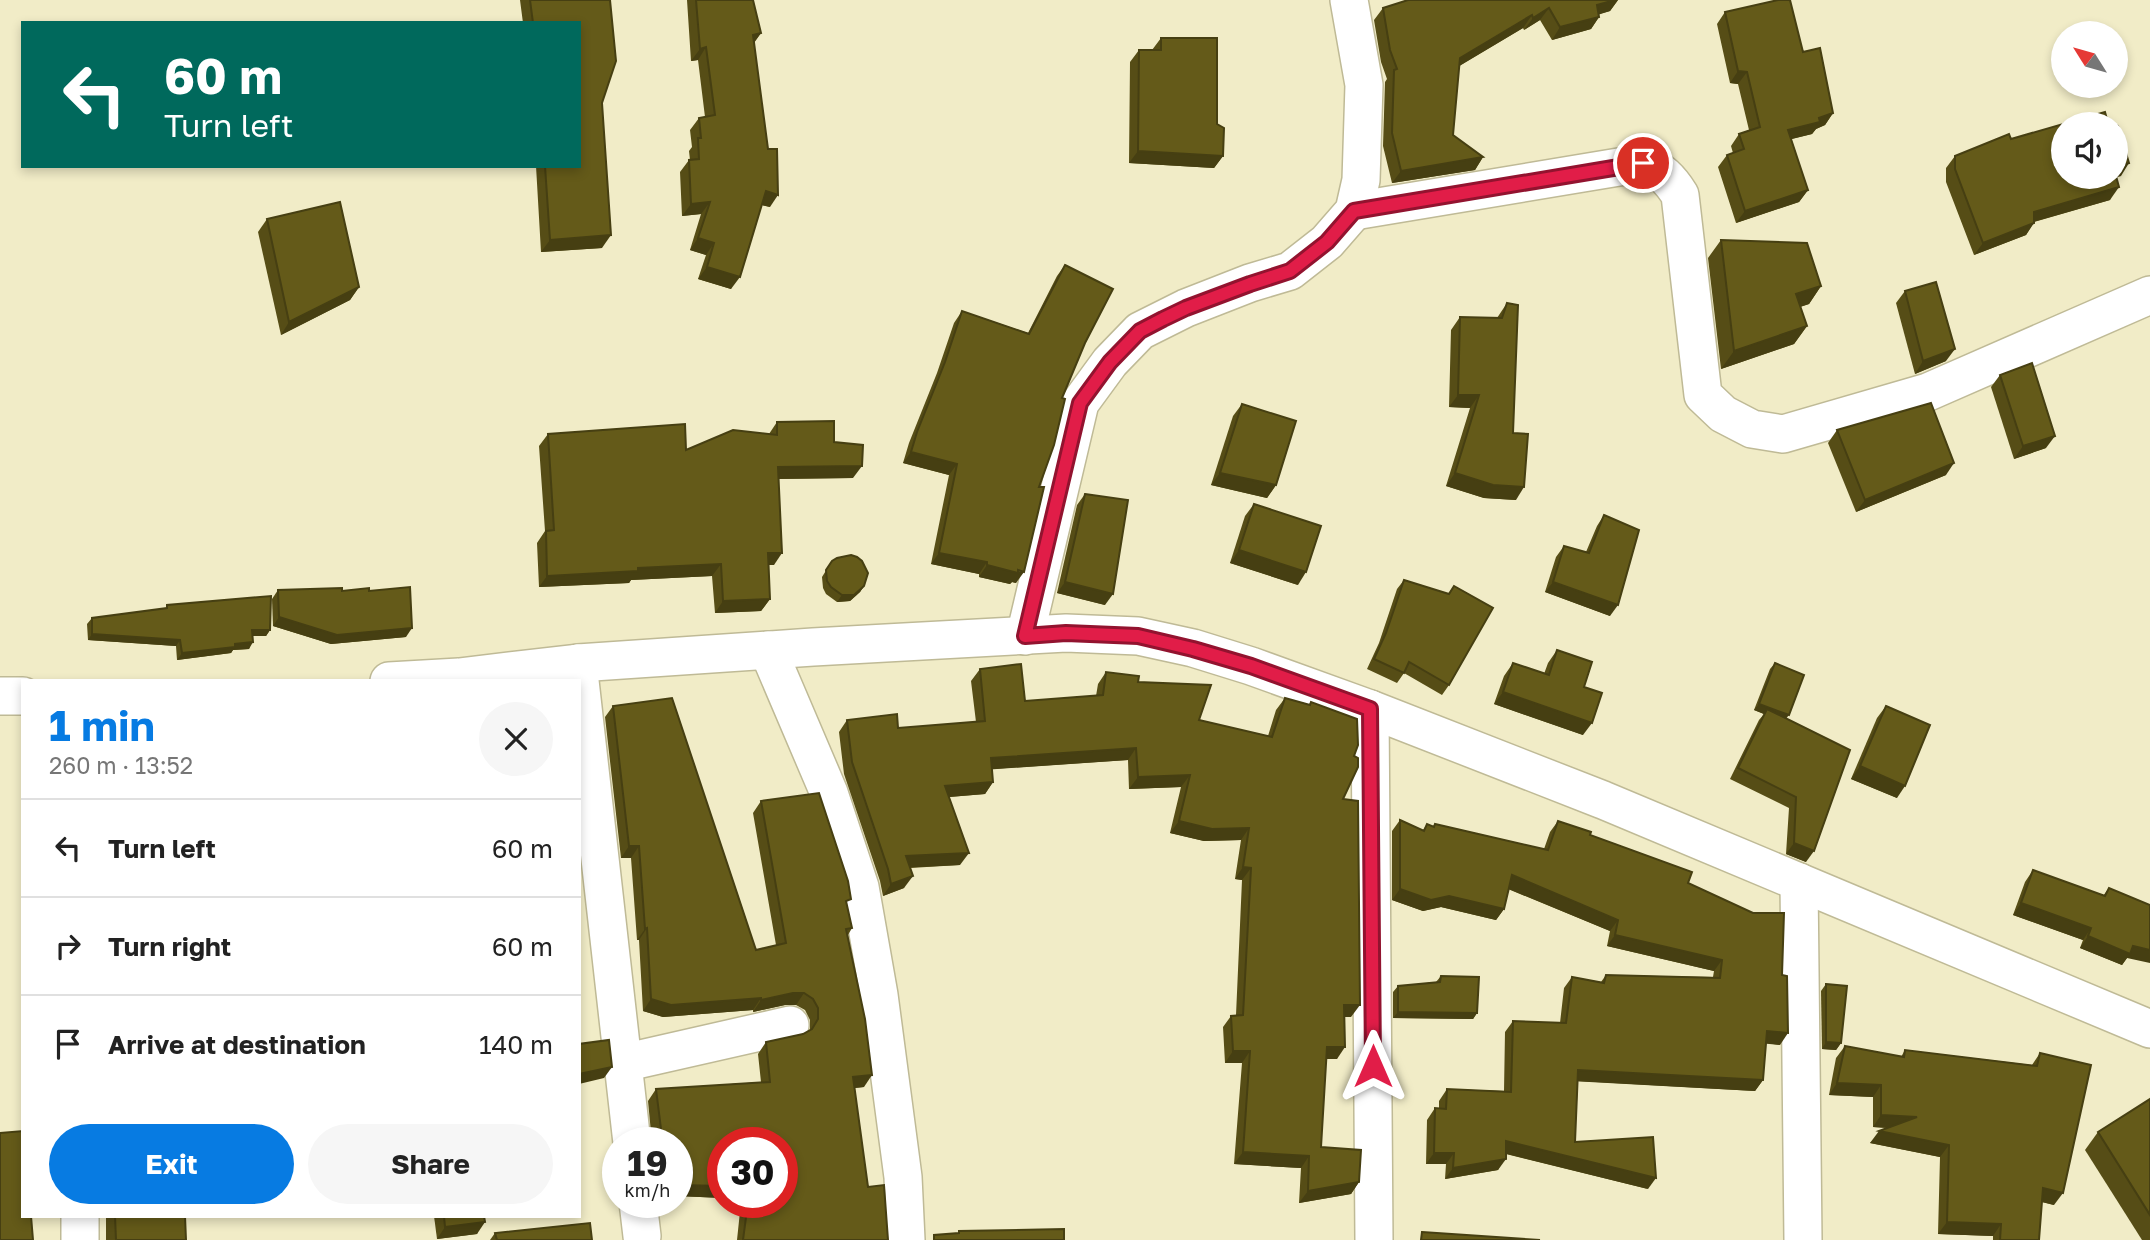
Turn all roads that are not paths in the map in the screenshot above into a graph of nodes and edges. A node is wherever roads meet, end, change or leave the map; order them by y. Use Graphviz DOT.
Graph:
graph roads {
  1 [pos="1349,0"];
  2 [pos="1354,211"];
  3 [pos="2150,295"];
  4 [pos="1025,636"];
  5 [pos="768,650"];
  6 [pos="578,663"];
  7 [pos="424,679"];
  8 [pos="580,679"];
  9 [pos="581,690"];
  10 [pos="0,696"];
  11 [pos="21,696"];
  12 [pos="1370,709"];
  13 [pos="1799,882"];
  14 [pos="790,1025"];
  15 [pos="2150,1029"];
  16 [pos="623,1063"];
  17 [pos="630,1127"];
  18 [pos="80,1218"];
  19 [pos="80,1240"];
  20 [pos="906,1240"];
  21 [pos="1374,1240"];
  22 [pos="1803,1240"];
  1 -- 2 [label="street"];
  2 -- 3 [label="street"];
  2 -- 4 [label="street"];
  4 -- 5 [label="street"];
  4 -- 12 [label="street"];
  5 -- 6 [label="street"];
  5 -- 20 [label="street"];
  6 -- 7 [label="street"];
  6 -- 8 [label="street"];
  9 -- 16 [label="street"];
  10 -- 11 [label="street"];
  12 -- 13 [label="street"];
  12 -- 21 [label="street"];
  13 -- 15 [label="street"];
  13 -- 22 [label="street"];
  14 -- 16 [label="street"];
  16 -- 17 [label="street"];
  18 -- 19 [label="street"];
}
